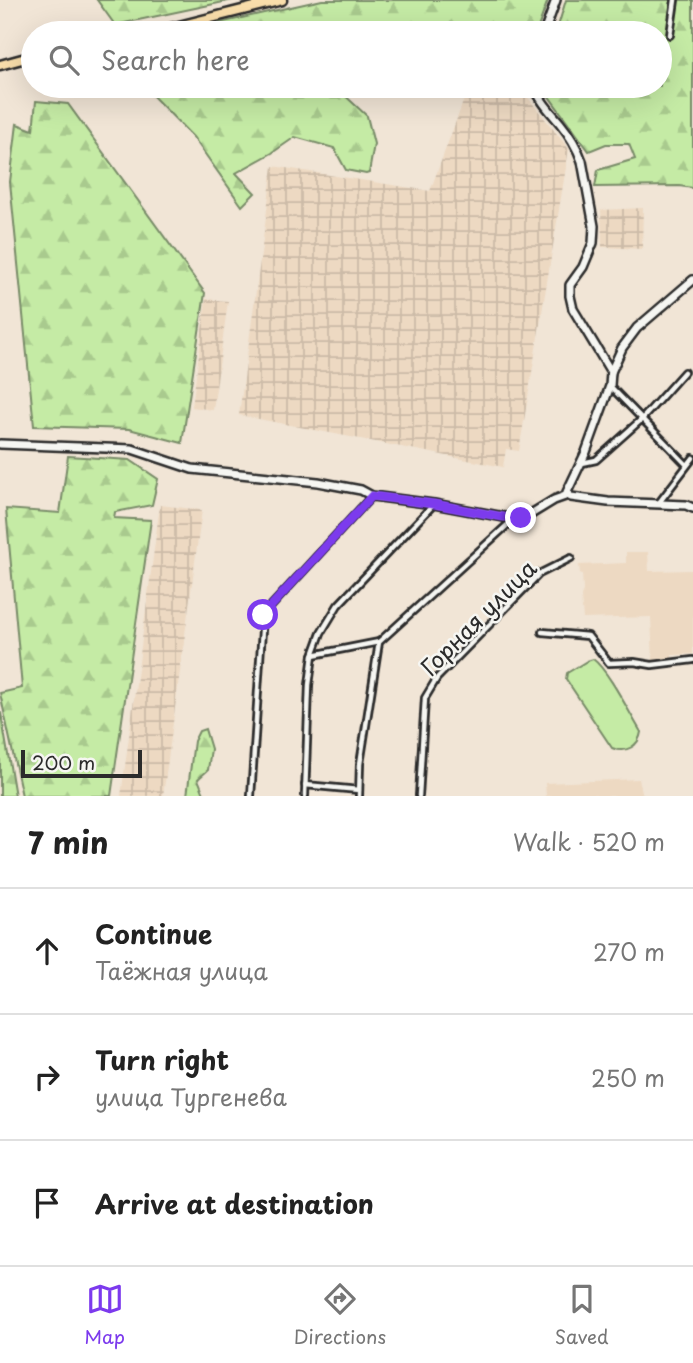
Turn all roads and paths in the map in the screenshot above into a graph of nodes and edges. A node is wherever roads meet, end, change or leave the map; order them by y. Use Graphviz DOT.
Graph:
graph roads {
  1 [pos="282,0"];
  2 [pos="556,0"];
  3 [pos="676,0"];
  4 [pos="199,21"];
  5 [pos="548,21"];
  6 [pos="672,23"];
  7 [pos="21,59"];
  8 [pos="0,65"];
  9 [pos="540,98"];
  10 [pos="693,280"];
  11 [pos="611,372"];
  12 [pos="684,372"];
  13 [pos="610,386"];
  14 [pos="642,419"];
  15 [pos="0,444"];
  16 [pos="693,458"];
  17 [pos="582,463"];
  18 [pos="687,465"];
  19 [pos="568,495"];
  20 [pos="372,496"];
  21 [pos="434,504"];
  22 [pos="657,504"];
  23 [pos="693,508"];
  24 [pos="515,519"];
  25 [pos="571,558"];
  26 [pos="542,632"];
  27 [pos="379,642"];
  28 [pos="313,655"];
  29 [pos="693,660"];
  30 [pos="306,785"];
  31 [pos="359,793"];
  32 [pos="250,796"];
  33 [pos="305,796"];
  34 [pos="419,796"];
  1 -- 4 [label="main road"];
  2 -- 5 [label="street"];
  3 -- 6 [label="street"];
  7 -- 8 [label="main road"];
  9 -- 11 [label="street"];
  10 -- 11 [label="street"];
  11 -- 13 [label="street"];
  12 -- 14 [label="street"];
  13 -- 14 [label="street"];
  13 -- 17 [label="street"];
  14 -- 17 [label="street"];
  14 -- 18 [label="street"];
  15 -- 20 [label="street"];
  16 -- 18 [label="street"];
  17 -- 19 [label="street"];
  18 -- 22 [label="street"];
  19 -- 22 [label="street"];
  19 -- 24 [label="street"];
  20 -- 21 [label="street"];
  20 -- 32 [label="street"];
  21 -- 24 [label="street"];
  21 -- 28 [label="street"];
  22 -- 23 [label="street"];
  24 -- 27 [label="street"];
  25 -- 34 [label="street, Горная улица"];
  26 -- 29 [label="street"];
  27 -- 28 [label="street"];
  27 -- 31 [label="street"];
  28 -- 30 [label="street"];
  30 -- 31 [label="street"];
  30 -- 33 [label="street"];
}
